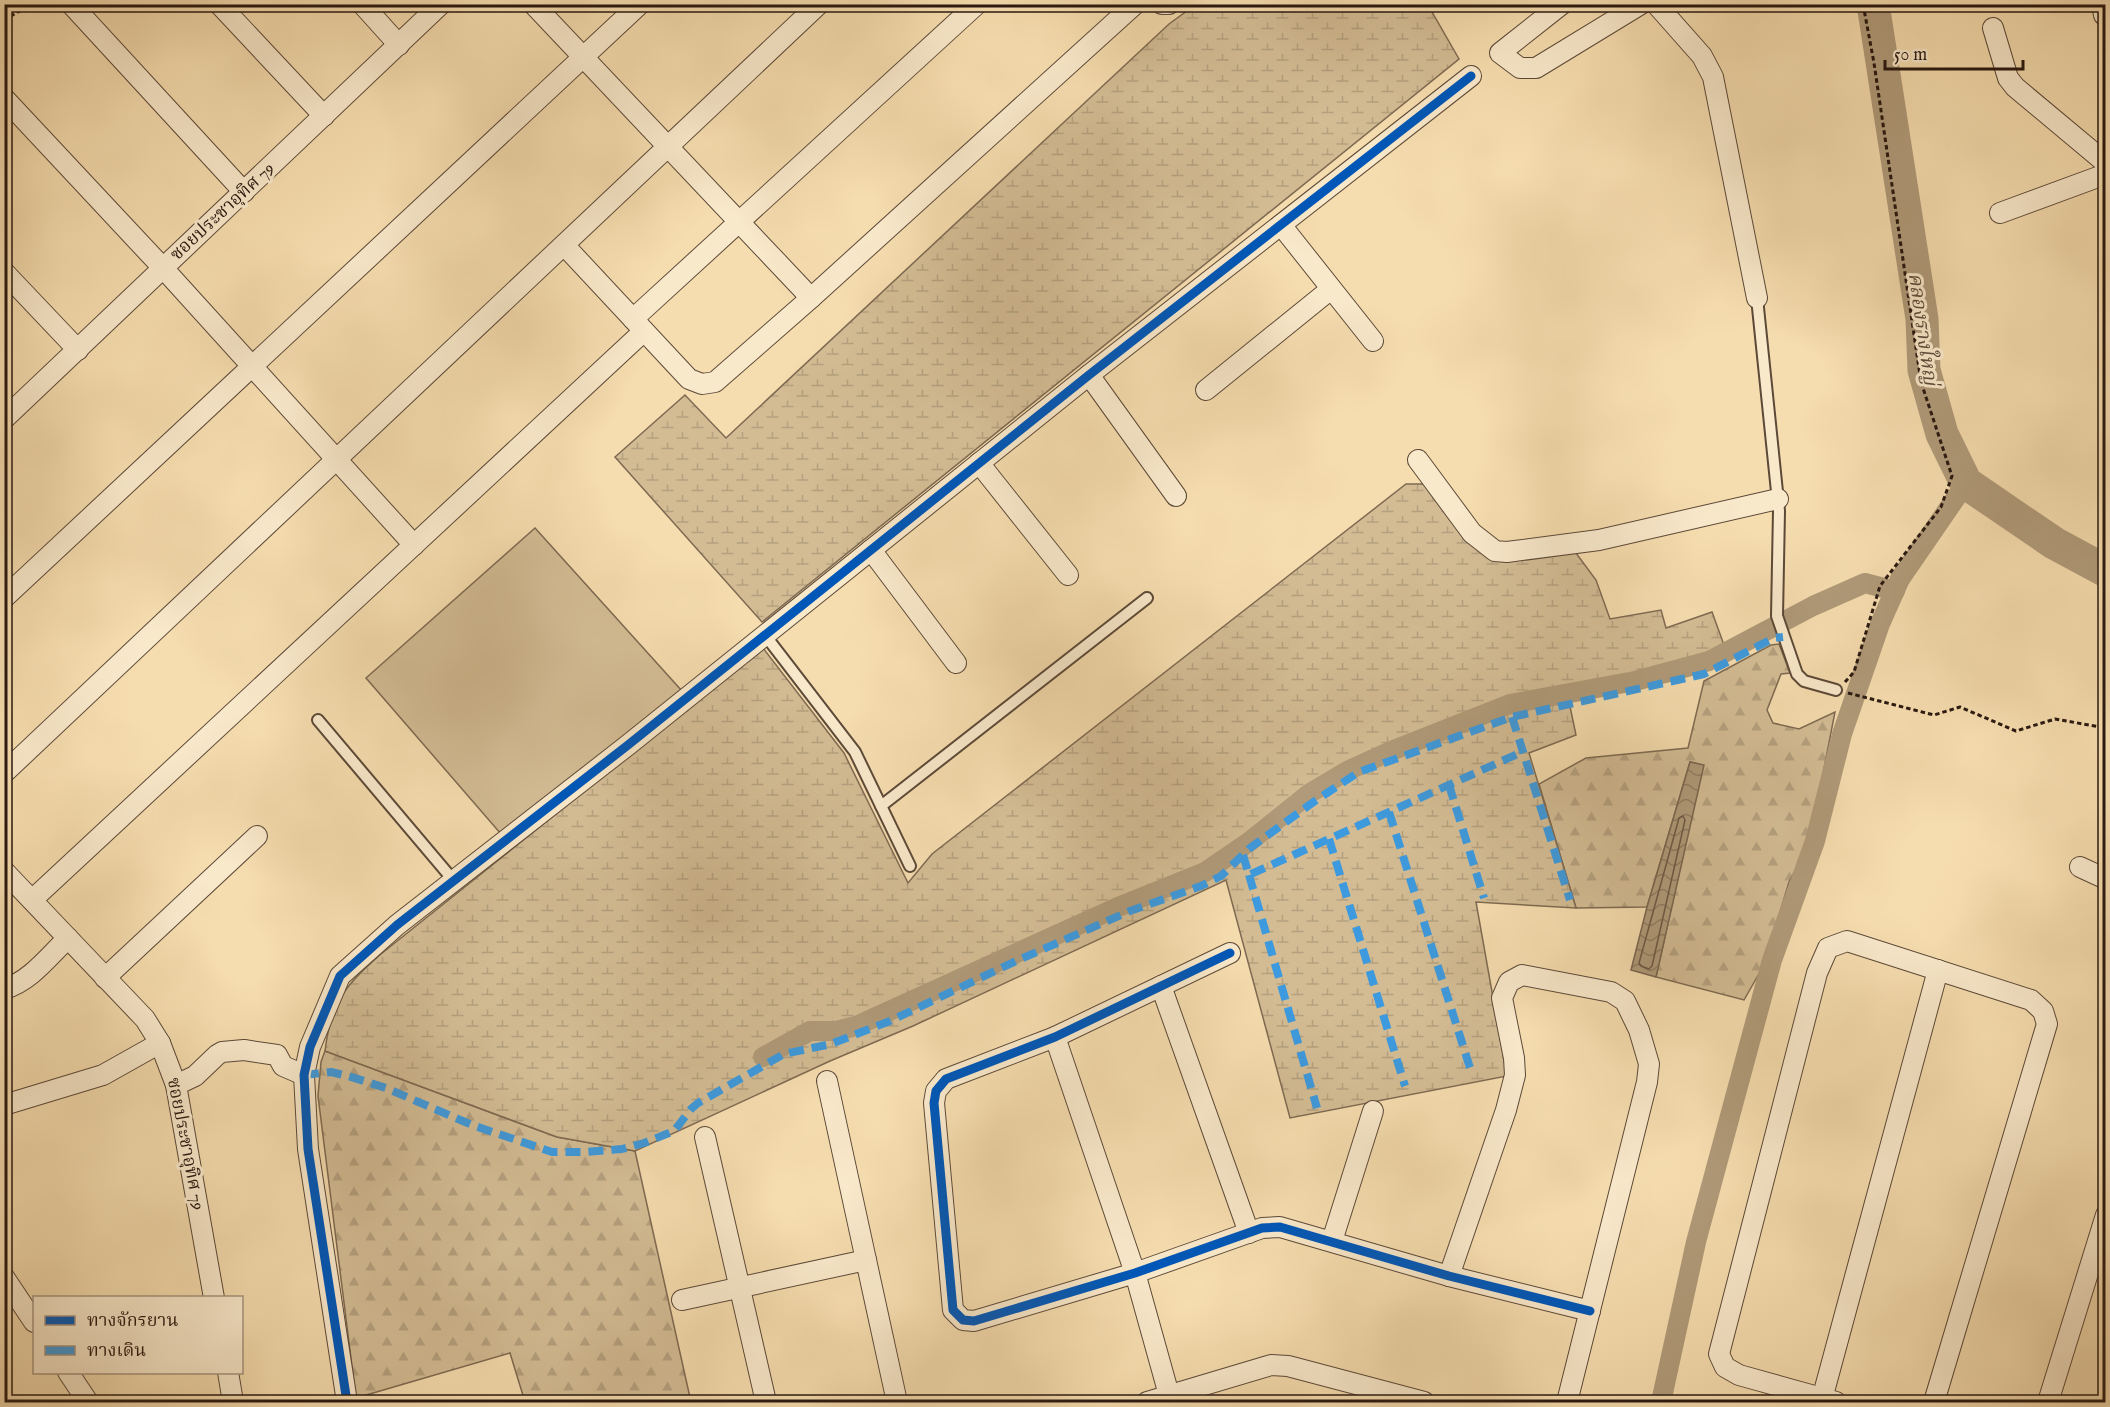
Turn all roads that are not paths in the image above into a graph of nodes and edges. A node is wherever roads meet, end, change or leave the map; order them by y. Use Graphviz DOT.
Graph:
graph roads {
  1 [pos="70,4"];
  2 [pos="219,4"];
  3 [pos="362,4"];
  4 [pos="441,4"];
  5 [pos="533,4"];
  6 [pos="640,4"];
  7 [pos="819,4"];
  8 [pos="977,4"];
  9 [pos="1135,4"];
  10 [pos="1162,4"];
  11 [pos="1169,4"];
  12 [pos="1562,4"];
  13 [pos="1641,4"];
  14 [pos="1656,4"];
  15 [pos="1994,28"];
  16 [pos="399,45"];
  17 [pos="584,58"];
  18 [pos="1471,76"];
  19 [pos="4,98"];
  20 [pos="324,116"];
  21 [pos="668,147"];
  22 [pos="2106,163"];
  23 [pos="2106,174"];
  24 [pos="243,192"];
  25 [pos="2000,213"];
  26 [pos="739,222"];
  27 [pos="1281,225"];
  28 [pos="564,245"];
  29 [pos="163,268"];
  30 [pos="4,272"];
  31 [pos="1331,289"];
  32 [pos="811,298"];
  33 [pos="1757,298"];
  34 [pos="638,325"];
  35 [pos="1373,341"];
  36 [pos="78,350"];
  37 [pos="252,366"];
  38 [pos="1089,375"];
  39 [pos="1206,390"];
  40 [pos="4,419"];
  41 [pos="337,459"];
  42 [pos="1418,460"];
  43 [pos="979,463"];
  44 [pos="1176,496"];
  45 [pos="1778,499"];
  46 [pos="414,545"];
  47 [pos="871,550"];
  48 [pos="1068,575"];
  49 [pos="4,598"];
  50 [pos="1147,598"];
  51 [pos="765,635"];
  52 [pos="956,663"];
  53 [pos="1839,688"];
  54 [pos="318,720"];
  55 [pos="4,772"];
  56 [pos="881,806"];
  57 [pos="257,836"];
  58 [pos="910,866"];
  59 [pos="2080,867"];
  60 [pos="4,871"];
  61 [pos="2106,879"];
  62 [pos="454,881"];
  63 [pos="32,900"];
  64 [pos="68,938"];
  65 [pos="1230,953"];
  66 [pos="1938,970"];
  67 [pos="105,978"];
  68 [pos="1161,986"];
  69 [pos="4,989"];
  70 [pos="1055,1037"];
  71 [pos="160,1043"];
  72 [pos="304,1072"];
  73 [pos="827,1081"];
  74 [pos="176,1086"];
  75 [pos="4,1105"];
  76 [pos="1373,1111"];
  77 [pos="705,1137"];
  78 [pos="2106,1215"];
  79 [pos="1249,1233"];
  80 [pos="1332,1241"];
  81 [pos="866,1260"];
  82 [pos="1135,1273"];
  83 [pos="1449,1276"];
  84 [pos="4,1277"];
  85 [pos="740,1287"];
  86 [pos="214,1296"];
  87 [pos="682,1300"];
  88 [pos="1590,1311"];
  89 [pos="33,1320"];
  90 [pos="69,1374"];
  91 [pos="228,1374"];
  92 [pos="1170,1399"];
  93 [pos="1829,1401"];
  94 [pos="88,1402"];
  95 [pos="233,1402"];
  96 [pos="347,1402"];
  97 [pos="766,1402"];
  98 [pos="897,1402"];
  99 [pos="1147,1402"];
  100 [pos="1424,1402"];
  101 [pos="1567,1402"];
  102 [pos="1934,1402"];
  103 [pos="2048,1402"];
  1 -- 24 [label="street"];
  2 -- 20 [label="street"];
  3 -- 16 [label="street"];
  4 -- 16 [label="street, ซอยประชาอุทิศ 79"];
  5 -- 17 [label="street"];
  6 -- 17 [label="street"];
  7 -- 21 [label="street"];
  8 -- 26 [label="street"];
  9 -- 32 [label="street"];
  10 -- 11 [label="street"];
  12 -- 13 [label="street"];
  14 -- 33 [label="street"];
  15 -- 22 [label="street"];
  16 -- 20 [label="street, ซอยประชาอุทิศ 79"];
  17 -- 21 [label="street"];
  17 -- 37 [label="street"];
  18 -- 27 [label="street"];
  19 -- 29 [label="street"];
  20 -- 24 [label="street, ซอยประชาอุทิศ 79"];
  21 -- 26 [label="street"];
  21 -- 28 [label="street"];
  23 -- 25 [label="street"];
  24 -- 29 [label="street, ซอยประชาอุทิศ 79"];
  26 -- 32 [label="street"];
  26 -- 34 [label="street"];
  27 -- 31 [label="street"];
  27 -- 38 [label="street"];
  28 -- 34 [label="street"];
  28 -- 41 [label="street"];
  29 -- 36 [label="street, ซอยประชาอุทิศ 79"];
  29 -- 37 [label="street"];
  30 -- 36 [label="street"];
  31 -- 35 [label="street"];
  31 -- 39 [label="street"];
  32 -- 34 [label="street"];
  33 -- 45 [label="lane"];
  34 -- 46 [label="street"];
  36 -- 40 [label="street, ซอยประชาอุทิศ 79"];
  37 -- 41 [label="street"];
  37 -- 49 [label="street"];
  38 -- 43 [label="street"];
  38 -- 44 [label="street"];
  41 -- 46 [label="street"];
  41 -- 55 [label="street"];
  42 -- 45 [label="street"];
  43 -- 47 [label="street"];
  43 -- 48 [label="street"];
  45 -- 53 [label="lane"];
  46 -- 63 [label="street"];
  47 -- 51 [label="street"];
  47 -- 52 [label="street"];
  50 -- 56 [label="lane"];
  51 -- 56 [label="lane"];
  51 -- 62 [label="street"];
  54 -- 62 [label="lane"];
  56 -- 58 [label="lane"];
  57 -- 67 [label="street"];
  59 -- 61 [label="street"];
  60 -- 63 [label="street, ซอยประชาอุทิศ 79"];
  62 -- 72 [label="street"];
  63 -- 64 [label="street, ซอยประชาอุทิศ 79"];
  64 -- 67 [label="street, ซอยประชาอุทิศ 79"];
  64 -- 69 [label="street"];
  65 -- 68 [label="street"];
  66 -- 93 [label="street"];
  66 -- 93 [label="street"];
  66 -- 102 [label="street"];
  67 -- 71 [label="street, ซอยประชาอุทิศ 79"];
  68 -- 70 [label="street"];
  68 -- 79 [label="street"];
  70 -- 82 [label="street"];
  70 -- 82 [label="street"];
  71 -- 74 [label="street, ซอยประชาอุทิศ 79"];
  71 -- 75 [label="street"];
  72 -- 74 [label="street"];
  72 -- 96 [label="street"];
  73 -- 81 [label="street"];
  74 -- 86 [label="street, ซอยประชาอุทิศ 79"];
  76 -- 80 [label="street"];
  77 -- 85 [label="street"];
  78 -- 103 [label="street"];
  79 -- 80 [label="street"];
  79 -- 82 [label="street"];
  80 -- 83 [label="street"];
  81 -- 85 [label="street"];
  81 -- 98 [label="street"];
  82 -- 92 [label="street"];
  83 -- 88 [label="street"];
  83 -- 88 [label="street"];
  84 -- 89 [label="street"];
  85 -- 87 [label="street"];
  85 -- 97 [label="street"];
  88 -- 101 [label="street"];
  90 -- 94 [label="street"];
  91 -- 95 [label="street"];
  92 -- 99 [label="street"];
  92 -- 100 [label="street"];
}
